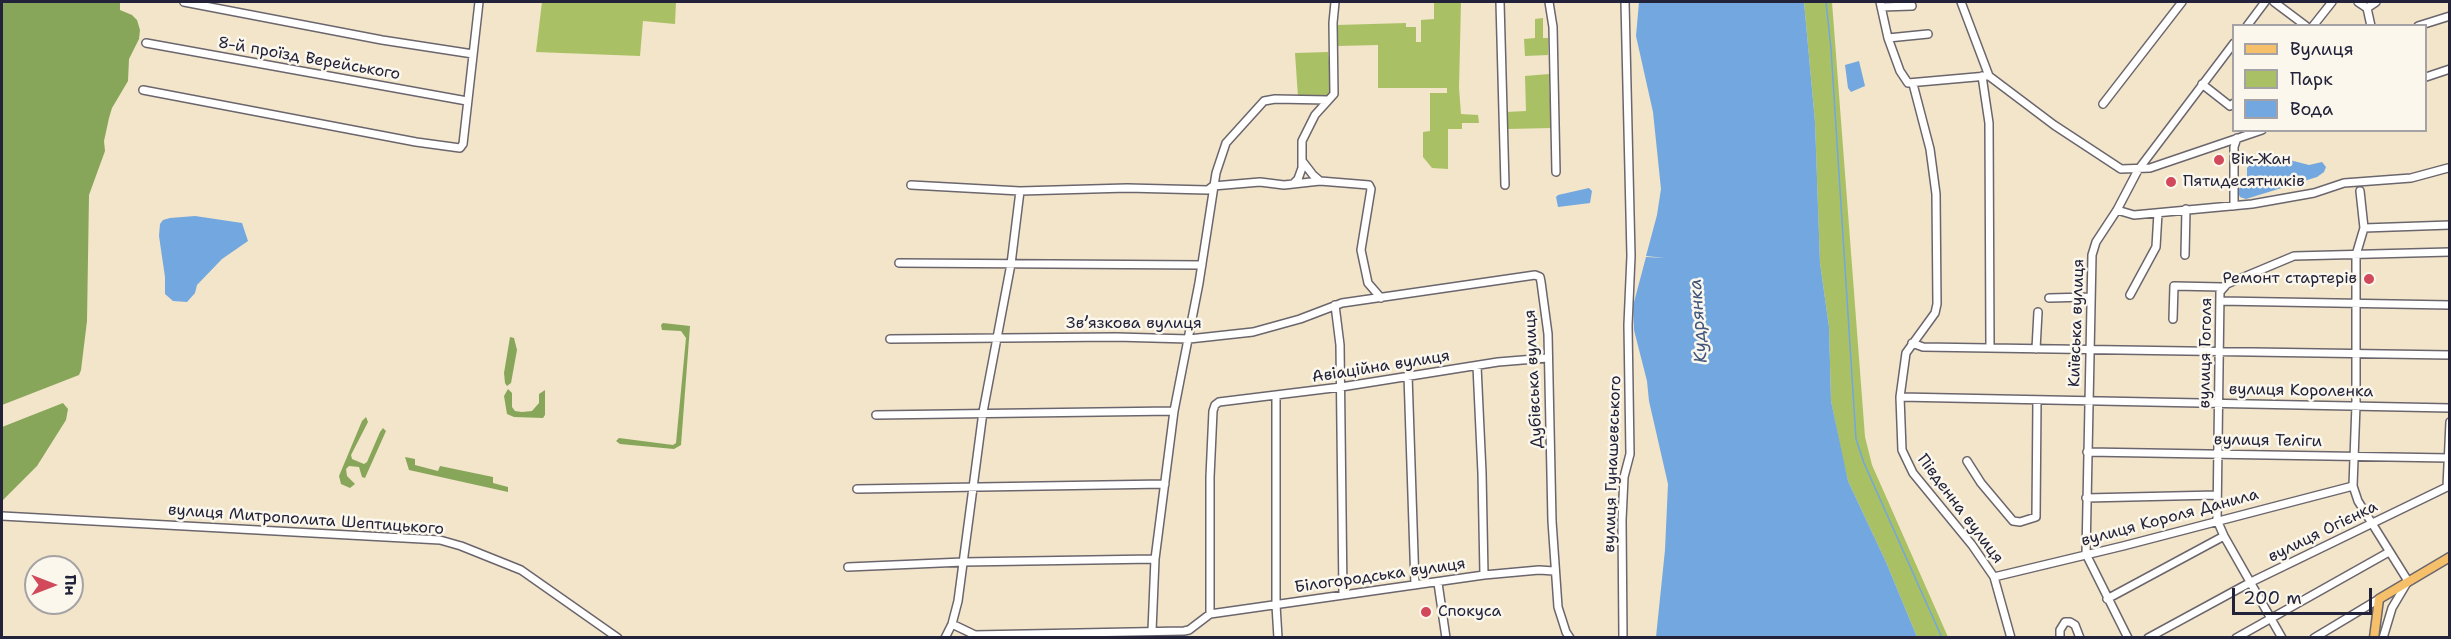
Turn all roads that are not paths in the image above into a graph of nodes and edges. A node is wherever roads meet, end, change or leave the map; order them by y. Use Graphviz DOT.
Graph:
graph roads {
  1 [pos="184,2"];
  2 [pos="478,2"];
  3 [pos="1335,2"];
  4 [pos="1500,2"];
  5 [pos="1549,2"];
  6 [pos="1625,2"];
  7 [pos="1961,2"];
  8 [pos="2182,2"];
  9 [pos="2265,2"];
  10 [pos="2274,2"];
  11 [pos="2332,2"];
  12 [pos="2358,2"];
  13 [pos="2376,2"];
  14 [pos="1881,4"];
  15 [pos="1912,6"];
  16 [pos="2367,8"];
  17 [pos="2450,16"];
  18 [pos="2248,24"];
  19 [pos="2303,24"];
  20 [pos="2315,24"];
  21 [pos="2371,24"];
  22 [pos="2424,24"];
  23 [pos="1928,34"];
  24 [pos="1887,38"];
  25 [pos="146,43"];
  26 [pos="2232,46"];
  27 [pos="473,54"];
  28 [pos="2450,69"];
  29 [pos="1986,76"];
  30 [pos="2427,77"];
  31 [pos="1913,84"];
  32 [pos="2202,84"];
  33 [pos="143,90"];
  34 [pos="1328,100"];
  35 [pos="467,101"];
  36 [pos="2103,104"];
  37 [pos="2232,104"];
  38 [pos="2256,132"];
  39 [pos="2237,138"];
  40 [pos="1303,162"];
  41 [pos="2448,168"];
  42 [pos="2138,170"];
  43 [pos="1556,172"];
  44 [pos="1320,181"];
  45 [pos="1294,183"];
  46 [pos="911,185"];
  47 [pos="1505,185"];
  48 [pos="1213,186"];
  49 [pos="1020,191"];
  50 [pos="2360,191"];
  51 [pos="2234,206"];
  52 [pos="2186,209"];
  53 [pos="2117,210"];
  54 [pos="2158,213"];
  55 [pos="2450,225"];
  56 [pos="2364,228"];
  57 [pos="2450,252"];
  58 [pos="2185,255"];
  59 [pos="2356,255"];
  60 [pos="899,263"];
  61 [pos="1011,264"];
  62 [pos="1202,265"];
  63 [pos="2223,287"];
  64 [pos="2130,295"];
  65 [pos="2090,297"];
  66 [pos="1381,298"];
  67 [pos="2049,298"];
  68 [pos="1372,299"];
  69 [pos="2220,301"];
  70 [pos="2356,304"];
  71 [pos="1335,305"];
  72 [pos="2450,305"];
  73 [pos="2038,312"];
  74 [pos="2173,319"];
  75 [pos="996,338"];
  76 [pos="890,339"];
  77 [pos="1189,339"];
  78 [pos="1912,343"];
  79 [pos="1990,347"];
  80 [pos="2036,349"];
  81 [pos="2088,350"];
  82 [pos="2219,352"];
  83 [pos="2356,354"];
  84 [pos="2450,355"];
  85 [pos="1548,358"];
  86 [pos="1477,366"];
  87 [pos="1408,375"];
  88 [pos="1341,387"];
  89 [pos="1276,396"];
  90 [pos="1900,397"];
  91 [pos="2088,400"];
  92 [pos="2037,401"];
  93 [pos="2218,404"];
  94 [pos="2356,405"];
  95 [pos="2450,408"];
  96 [pos="1174,411"];
  97 [pos="982,412"];
  98 [pos="876,415"];
  99 [pos="2450,422"];
  100 [pos="2087,452"];
  101 [pos="2217,453"];
  102 [pos="2353,456"];
  103 [pos="2449,458"];
  104 [pos="1967,461"];
  105 [pos="1165,484"];
  106 [pos="2353,486"];
  107 [pos="971,487"];
  108 [pos="856,489"];
  109 [pos="2448,489"];
  110 [pos="2217,495"];
  111 [pos="2086,498"];
  112 [pos="2,516"];
  113 [pos="2217,520"];
  114 [pos="2373,524"];
  115 [pos="2224,536"];
  116 [pos="2389,552"];
  117 [pos="2086,554"];
  118 [pos="2450,556"];
  119 [pos="1155,559"];
  120 [pos="963,562"];
  121 [pos="848,567"];
  122 [pos="1554,571"];
  123 [pos="1484,575"];
  124 [pos="1994,577"];
  125 [pos="2408,581"];
  126 [pos="2251,582"];
  127 [pos="1438,583"];
  128 [pos="1415,585"];
  129 [pos="1343,595"];
  130 [pos="2107,598"];
  131 [pos="2379,599"];
  132 [pos="1276,605"];
  133 [pos="1210,614"];
  134 [pos="2271,618"];
  135 [pos="952,624"];
  136 [pos="1152,631"];
  137 [pos="976,636"];
  138 [pos="1569,637"];
  139 [pos="618,638"];
  140 [pos="945,638"];
  141 [pos="1278,638"];
  142 [pos="1446,638"];
  143 [pos="1623,638"];
  144 [pos="2011,638"];
  145 [pos="2060,638"];
  146 [pos="2080,638"];
  147 [pos="2128,638"];
  148 [pos="2148,638"];
  149 [pos="2236,638"];
  150 [pos="2282,638"];
  151 [pos="2314,638"];
  152 [pos="2374,638"];
  153 [pos="2383,638"];
  1 -- 27 [label="street"];
  2 -- 27 [label="street"];
  3 -- 34 [label="street"];
  4 -- 47 [label="street"];
  5 -- 43 [label="street"];
  6 -- 143 [label="street, вулиця Гунашевського"];
  7 -- 29 [label="street"];
  8 -- 36 [label="street"];
  9 -- 18 [label="street"];
  10 -- 19 [label="street"];
  11 -- 20 [label="street"];
  12 -- 16 [label="street"];
  13 -- 16 [label="street"];
  14 -- 15 [label="street"];
  14 -- 24 [label="street"];
  16 -- 21 [label="street"];
  17 -- 22 [label="street"];
  23 -- 24 [label="street"];
  24 -- 31 [label="street"];
  25 -- 35 [label="street, 8-й проїзд Верейського"];
  26 -- 32 [label="street, Київська вулиця"];
  27 -- 35 [label="street"];
  28 -- 30 [label="street"];
  29 -- 31 [label="street"];
  29 -- 42 [label="street"];
  29 -- 79 [label="street"];
  31 -- 78 [label="street, Південна вулиця"];
  32 -- 37 [label="street"];
  32 -- 42 [label="street, Київська вулиця"];
  33 -- 35 [label="street"];
  34 -- 40 [label="street"];
  34 -- 48 [label="street"];
  38 -- 39 [label="street"];
  39 -- 42 [label="street"];
  39 -- 51 [label="street"];
  40 -- 44 [label="street"];
  40 -- 45 [label="street"];
  41 -- 51 [label="street"];
  42 -- 53 [label="street, Київська вулиця"];
  44 -- 45 [label="street"];
  44 -- 66 [label="street"];
  45 -- 48 [label="street"];
  46 -- 49 [label="street"];
  48 -- 49 [label="street"];
  48 -- 62 [label="street"];
  49 -- 61 [label="street"];
  50 -- 56 [label="street"];
  51 -- 52 [label="street"];
  52 -- 54 [label="street"];
  52 -- 58 [label="street"];
  53 -- 54 [label="street"];
  53 -- 65 [label="street, Київська вулиця"];
  54 -- 64 [label="street"];
  55 -- 56 [label="street"];
  56 -- 59 [label="street"];
  57 -- 59 [label="street, вулиця Гоголя"];
  59 -- 63 [label="street, вулиця Гоголя"];
  59 -- 70 [label="street"];
  60 -- 61 [label="street"];
  61 -- 62 [label="street"];
  61 -- 75 [label="street"];
  62 -- 77 [label="street"];
  63 -- 69 [label="street, вулиця Гоголя"];
  63 -- 74 [label="street"];
  65 -- 67 [label="street"];
  65 -- 81 [label="street, Київська вулиця"];
  66 -- 68 [label="street, Дубівська вулиця"];
  66 -- 85 [label="street, Дубівська вулиця"];
  68 -- 71 [label="street, Звʼязкова вулиця"];
  69 -- 70 [label="street"];
  69 -- 82 [label="street, вулиця Гоголя"];
  70 -- 72 [label="street"];
  70 -- 83 [label="street"];
  71 -- 77 [label="street, Звʼязкова вулиця"];
  71 -- 88 [label="street"];
  73 -- 80 [label="street"];
  75 -- 76 [label="street, Звʼязкова вулиця"];
  75 -- 77 [label="street, Звʼязкова вулиця"];
  75 -- 97 [label="street"];
  77 -- 96 [label="street"];
  78 -- 79 [label="street"];
  78 -- 90 [label="street, Південна вулиця"];
  79 -- 80 [label="street"];
  80 -- 81 [label="street"];
  81 -- 82 [label="street"];
  81 -- 91 [label="street, Київська вулиця"];
  82 -- 83 [label="street"];
  82 -- 93 [label="street, вулиця Гоголя"];
  83 -- 84 [label="street"];
  83 -- 94 [label="street"];
  85 -- 86 [label="street, Авіаційна вулиця"];
  85 -- 122 [label="street, Дубівська вулиця"];
  86 -- 87 [label="street, Авіаційна вулиця"];
  86 -- 123 [label="street"];
  87 -- 88 [label="street, Авіаційна вулиця"];
  87 -- 128 [label="street"];
  88 -- 89 [label="street, Авіаційна вулиця"];
  88 -- 129 [label="street"];
  89 -- 132 [label="street"];
  89 -- 133 [label="street, Авіаційна вулиця"];
  90 -- 92 [label="street, вулиця Короленка"];
  90 -- 124 [label="street, Південна вулиця"];
  91 -- 92 [label="street, вулиця Короленка"];
  91 -- 93 [label="street, вулиця Короленка"];
  91 -- 100 [label="street, Київська вулиця"];
  92 -- 104 [label="street"];
  93 -- 94 [label="street, вулиця Короленка"];
  93 -- 101 [label="street, вулиця Гоголя"];
  94 -- 95 [label="street, вулиця Короленка"];
  94 -- 102 [label="street"];
  96 -- 97 [label="street"];
  96 -- 105 [label="street"];
  97 -- 98 [label="street"];
  97 -- 107 [label="street"];
  99 -- 103 [label="street"];
  100 -- 101 [label="street, вулиця Теліги"];
  100 -- 111 [label="street, Київська вулиця"];
  101 -- 102 [label="street, вулиця Теліги"];
  101 -- 110 [label="street, вулиця Гоголя"];
  102 -- 103 [label="street, вулиця Теліги"];
  102 -- 106 [label="street"];
  103 -- 109 [label="street"];
  105 -- 107 [label="street"];
  105 -- 119 [label="street"];
  106 -- 113 [label="street, вулиця Короля Данила"];
  106 -- 114 [label="street"];
  107 -- 108 [label="street"];
  107 -- 120 [label="street"];
  109 -- 114 [label="street, вулиця Огієнка"];
  110 -- 111 [label="street"];
  110 -- 113 [label="street, вулиця Гоголя"];
  111 -- 117 [label="street, Київська вулиця"];
  112 -- 139 [label="street, вулиця Митрополита Шептицького"];
  113 -- 115 [label="street, вулиця Гоголя"];
  113 -- 117 [label="street, вулиця Короля Данила"];
  114 -- 116 [label="street"];
  114 -- 126 [label="street, вулиця Огієнка"];
  115 -- 126 [label="street, вулиця Гоголя"];
  115 -- 130 [label="street"];
  116 -- 125 [label="street"];
  116 -- 134 [label="street"];
  117 -- 124 [label="street, вулиця Короля Данила"];
  117 -- 130 [label="street, Київська вулиця"];
  118 -- 125 [label="main road"];
  119 -- 120 [label="street"];
  119 -- 136 [label="street"];
  120 -- 121 [label="street"];
  120 -- 135 [label="street"];
  122 -- 123 [label="street, Білогородська вулиця"];
  122 -- 138 [label="street, Дубівська вулиця"];
  123 -- 127 [label="street, Білогородська вулиця"];
  124 -- 144 [label="street, Південна вулиця"];
  125 -- 131 [label="main road"];
  125 -- 153 [label="street"];
  126 -- 134 [label="street, вулиця Гоголя"];
  126 -- 148 [label="street, вулиця Огієнка"];
  127 -- 128 [label="street, Білогородська вулиця"];
  127 -- 142 [label="street"];
  128 -- 129 [label="street, Білогородська вулиця"];
  129 -- 132 [label="street, Білогородська вулиця"];
  130 -- 147 [label="street, Київська вулиця"];
  131 -- 151 [label="street"];
  131 -- 152 [label="main road"];
  132 -- 133 [label="street, Білогородська вулиця"];
  132 -- 141 [label="street"];
  133 -- 136 [label="street"];
  134 -- 149 [label="street"];
  134 -- 150 [label="street, вулиця Гоголя"];
  135 -- 137 [label="street"];
  135 -- 140 [label="street"];
  136 -- 137 [label="street"];
  145 -- 146 [label="street"];
}
